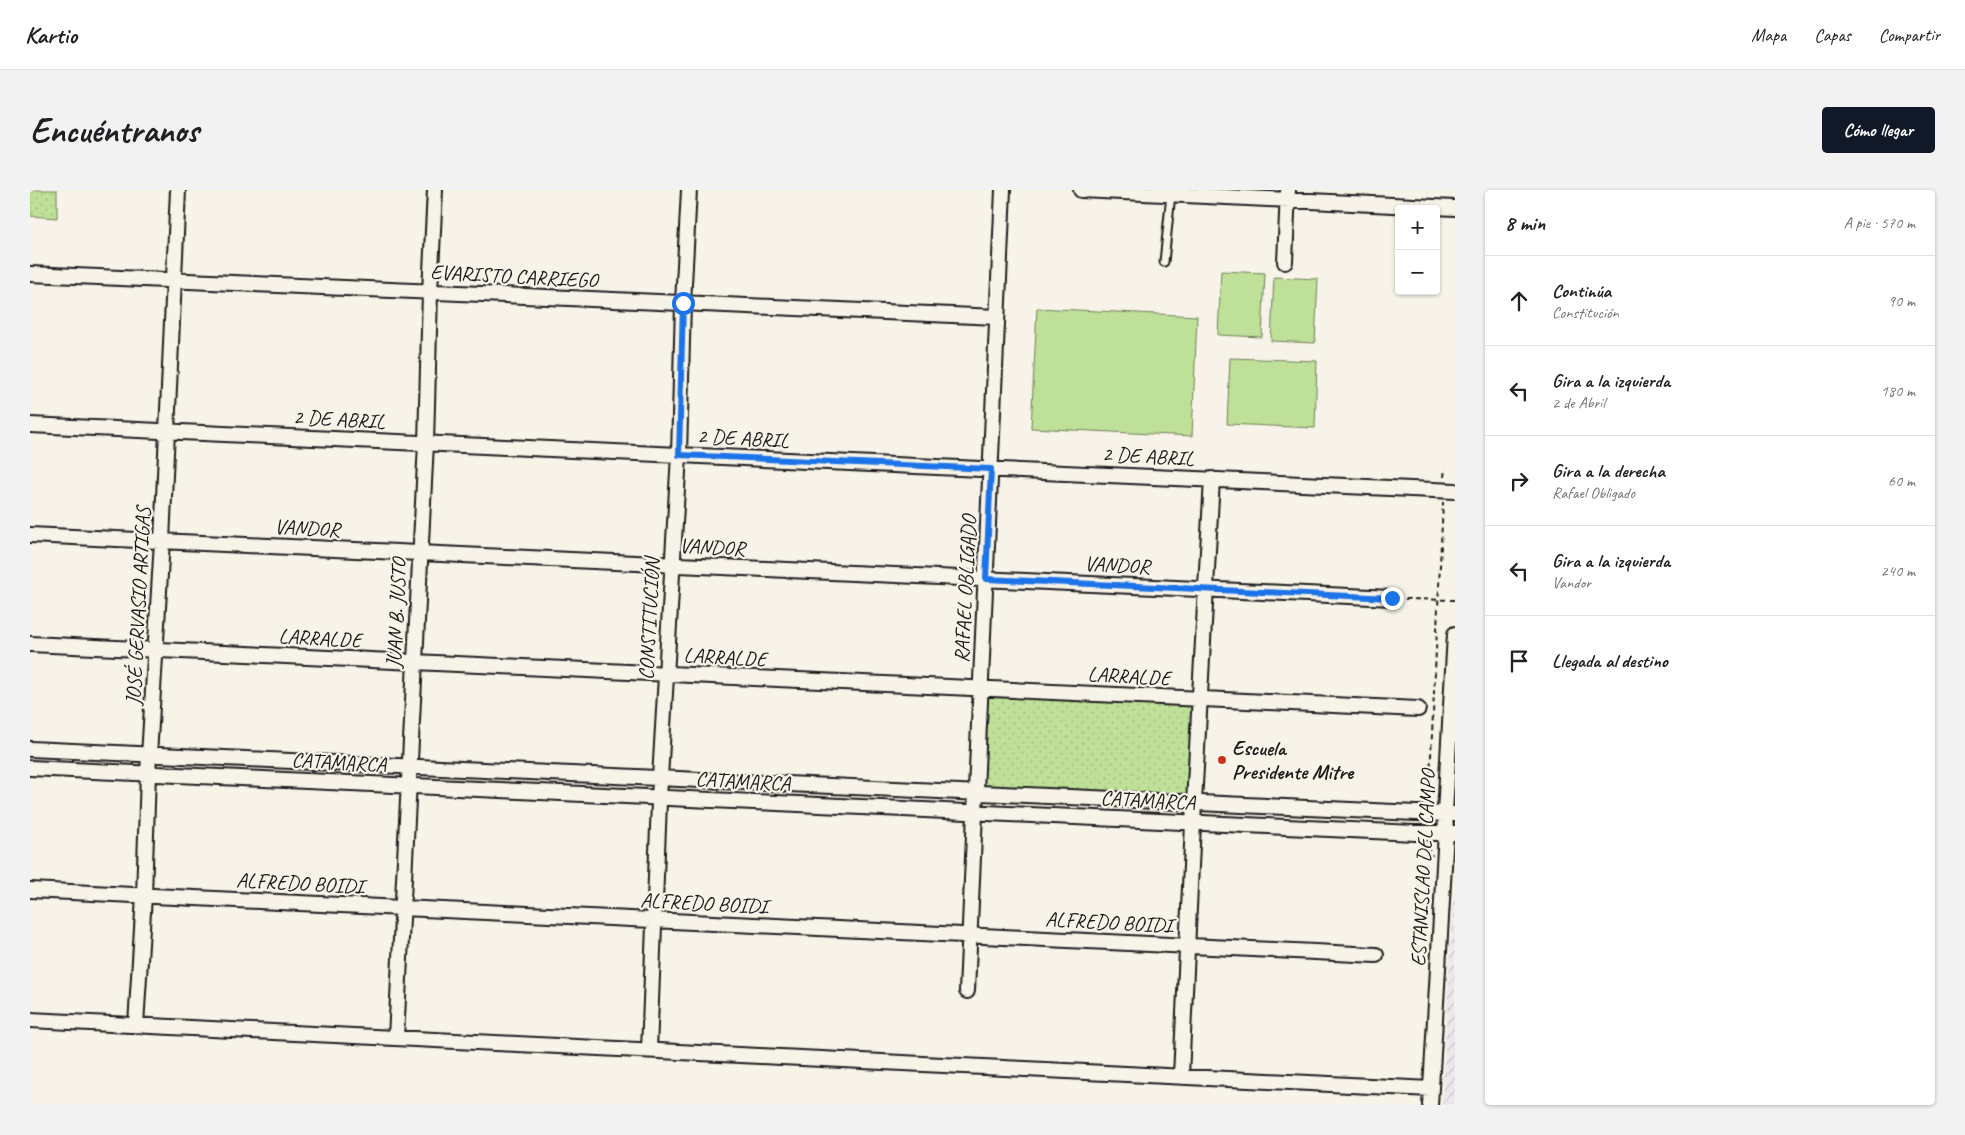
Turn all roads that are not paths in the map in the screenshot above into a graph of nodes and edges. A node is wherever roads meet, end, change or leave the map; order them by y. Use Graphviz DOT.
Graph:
graph roads {
  1 [pos="178,190"];
  2 [pos="435,190"];
  3 [pos="689,190"];
  4 [pos="1003,190"];
  5 [pos="1081,190"];
  6 [pos="1171,194"];
  7 [pos="1288,195"];
  8 [pos="1455,208"];
  9 [pos="1164,262"];
  10 [pos="1285,262"];
  11 [pos="30,274"];
  12 [pos="173,280"];
  13 [pos="430,292"];
  14 [pos="683,303"];
  15 [pos="997,317"];
  16 [pos="30,424"];
  17 [pos="167,431"];
  18 [pos="426,443"];
  19 [pos="679,455"];
  20 [pos="991,469"];
  21 [pos="1212,479"];
  22 [pos="1449,490"];
  23 [pos="30,535"];
  24 [pos="162,541"];
  25 [pos="419,553"];
  26 [pos="672,565"];
  27 [pos="986,579"];
  28 [pos="1205,589"];
  29 [pos="1392,598"];
  30 [pos="1455,634"];
  31 [pos="30,644"];
  32 [pos="156,650"];
  33 [pos="414,662"];
  34 [pos="667,674"];
  35 [pos="980,689"];
  36 [pos="1199,699"];
  37 [pos="1418,709"];
  38 [pos="30,749"];
  39 [pos="150,755"];
  40 [pos="409,767"];
  41 [pos="30,768"];
  42 [pos="148,773"];
  43 [pos="660,778"];
  44 [pos="408,785"];
  45 [pos="976,793"];
  46 [pos="660,797"];
  47 [pos="1194,803"];
  48 [pos="975,812"];
  49 [pos="1450,813"];
  50 [pos="1193,822"];
  51 [pos="1451,832"];
  52 [pos="30,890"];
  53 [pos="144,896"];
  54 [pos="403,908"];
  55 [pos="655,920"];
  56 [pos="970,935"];
  57 [pos="1188,946"];
  58 [pos="1376,955"];
  59 [pos="967,991"];
  60 [pos="30,1020"];
  61 [pos="136,1025"];
  62 [pos="396,1038"];
  63 [pos="649,1050"];
  64 [pos="1181,1076"];
  65 [pos="1431,1089"];
  66 [pos="1430,1105"];
  1 -- 12 [label="street, JOSÉ GERVASIO ARTIGAS"];
  2 -- 13 [label="street, JUAN B. JUSTO"];
  3 -- 14 [label="street, CONSTITUCIÓN"];
  4 -- 15 [label="street, RAFAEL OBLIGADO"];
  5 -- 6 [label="street"];
  6 -- 7 [label="street"];
  6 -- 9 [label="lane"];
  7 -- 8 [label="street"];
  7 -- 10 [label="street"];
  11 -- 12 [label="street, EVARISTO CARRIEGO"];
  12 -- 13 [label="street, EVARISTO CARRIEGO"];
  12 -- 17 [label="street, JOSÉ GERVASIO ARTIGAS"];
  13 -- 14 [label="street, EVARISTO CARRIEGO"];
  13 -- 18 [label="street, JUAN B. JUSTO"];
  14 -- 15 [label="street, EVARISTO CARRIEGO"];
  14 -- 19 [label="street, CONSTITUCIÓN"];
  15 -- 20 [label="street, RAFAEL OBLIGADO"];
  16 -- 17 [label="street, 2 DE ABRIL"];
  17 -- 18 [label="street, 2 DE ABRIL"];
  17 -- 24 [label="street, JOSÉ GERVASIO ARTIGAS"];
  18 -- 19 [label="street, 2 DE ABRIL"];
  18 -- 25 [label="street, JUAN B. JUSTO"];
  19 -- 20 [label="street, 2 DE ABRIL"];
  19 -- 26 [label="street, CONSTITUCIÓN"];
  20 -- 21 [label="street, 2 DE ABRIL"];
  20 -- 27 [label="street, RAFAEL OBLIGADO"];
  21 -- 22 [label="street, 2 DE ABRIL"];
  21 -- 28 [label="street"];
  23 -- 24 [label="street, VANDOR"];
  24 -- 25 [label="street, VANDOR"];
  24 -- 32 [label="street, JOSÉ GERVASIO ARTIGAS"];
  25 -- 26 [label="street, VANDOR"];
  25 -- 33 [label="street, JUAN B. JUSTO"];
  26 -- 27 [label="street, VANDOR"];
  26 -- 34 [label="street, CONSTITUCIÓN"];
  27 -- 28 [label="street, VANDOR"];
  27 -- 35 [label="street, RAFAEL OBLIGADO"];
  28 -- 29 [label="street, VANDOR"];
  28 -- 36 [label="street"];
  30 -- 49 [label="street, ESTANISLAO DEL CAMPO"];
  31 -- 32 [label="street, LARRALDE"];
  32 -- 33 [label="street, LARRALDE"];
  32 -- 39 [label="street, JOSÉ GERVASIO ARTIGAS"];
  33 -- 34 [label="street, LARRALDE"];
  33 -- 40 [label="street, JUAN B. JUSTO"];
  34 -- 35 [label="street, LARRALDE"];
  34 -- 43 [label="street, CONSTITUCIÓN"];
  35 -- 36 [label="street, LARRALDE"];
  35 -- 45 [label="street, RAFAEL OBLIGADO"];
  36 -- 37 [label="street, LARRALDE"];
  36 -- 47 [label="street"];
  38 -- 39 [label="street, CATAMARCA"];
  39 -- 40 [label="street, CATAMARCA"];
  39 -- 42 [label="street, JOSÉ GERVASIO ARTIGAS"];
  40 -- 43 [label="street, CATAMARCA"];
  40 -- 44 [label="street, JUAN B. JUSTO"];
  41 -- 42 [label="street, CATAMARCA"];
  42 -- 44 [label="street, CATAMARCA"];
  42 -- 53 [label="street, JOSÉ GERVASIO ARTIGAS"];
  43 -- 45 [label="street, CATAMARCA"];
  43 -- 46 [label="street, CONSTITUCIÓN"];
  44 -- 46 [label="street, CATAMARCA"];
  44 -- 54 [label="street, JUAN B. JUSTO"];
  45 -- 47 [label="street, CATAMARCA"];
  45 -- 48 [label="street, RAFAEL OBLIGADO"];
  46 -- 48 [label="street, CATAMARCA"];
  46 -- 55 [label="street, CONSTITUCIÓN"];
  47 -- 49 [label="street, CATAMARCA"];
  47 -- 50 [label="street"];
  48 -- 50 [label="street, CATAMARCA"];
  48 -- 56 [label="street, RAFAEL OBLIGADO"];
  49 -- 51 [label="street, ESTANISLAO DEL CAMPO"];
  50 -- 51 [label="street, CATAMARCA"];
  50 -- 57 [label="street"];
  51 -- 65 [label="street, ESTANISLAO DEL CAMPO"];
  52 -- 53 [label="street, ALFREDO BOIDI"];
  53 -- 54 [label="street, ALFREDO BOIDI"];
  53 -- 61 [label="street, JOSÉ GERVASIO ARTIGAS"];
  54 -- 55 [label="street, ALFREDO BOIDI"];
  54 -- 62 [label="street, JUAN B. JUSTO"];
  55 -- 56 [label="street, ALFREDO BOIDI"];
  55 -- 63 [label="street, CONSTITUCIÓN"];
  56 -- 57 [label="street, ALFREDO BOIDI"];
  56 -- 59 [label="street, RAFAEL OBLIGADO"];
  57 -- 58 [label="street, ALFREDO BOIDI"];
  57 -- 64 [label="street"];
  60 -- 61 [label="street"];
  61 -- 62 [label="street"];
  62 -- 63 [label="street"];
  63 -- 64 [label="street"];
  64 -- 65 [label="street"];
  65 -- 66 [label="street, ESTANISLAO DEL CAMPO"];
}
